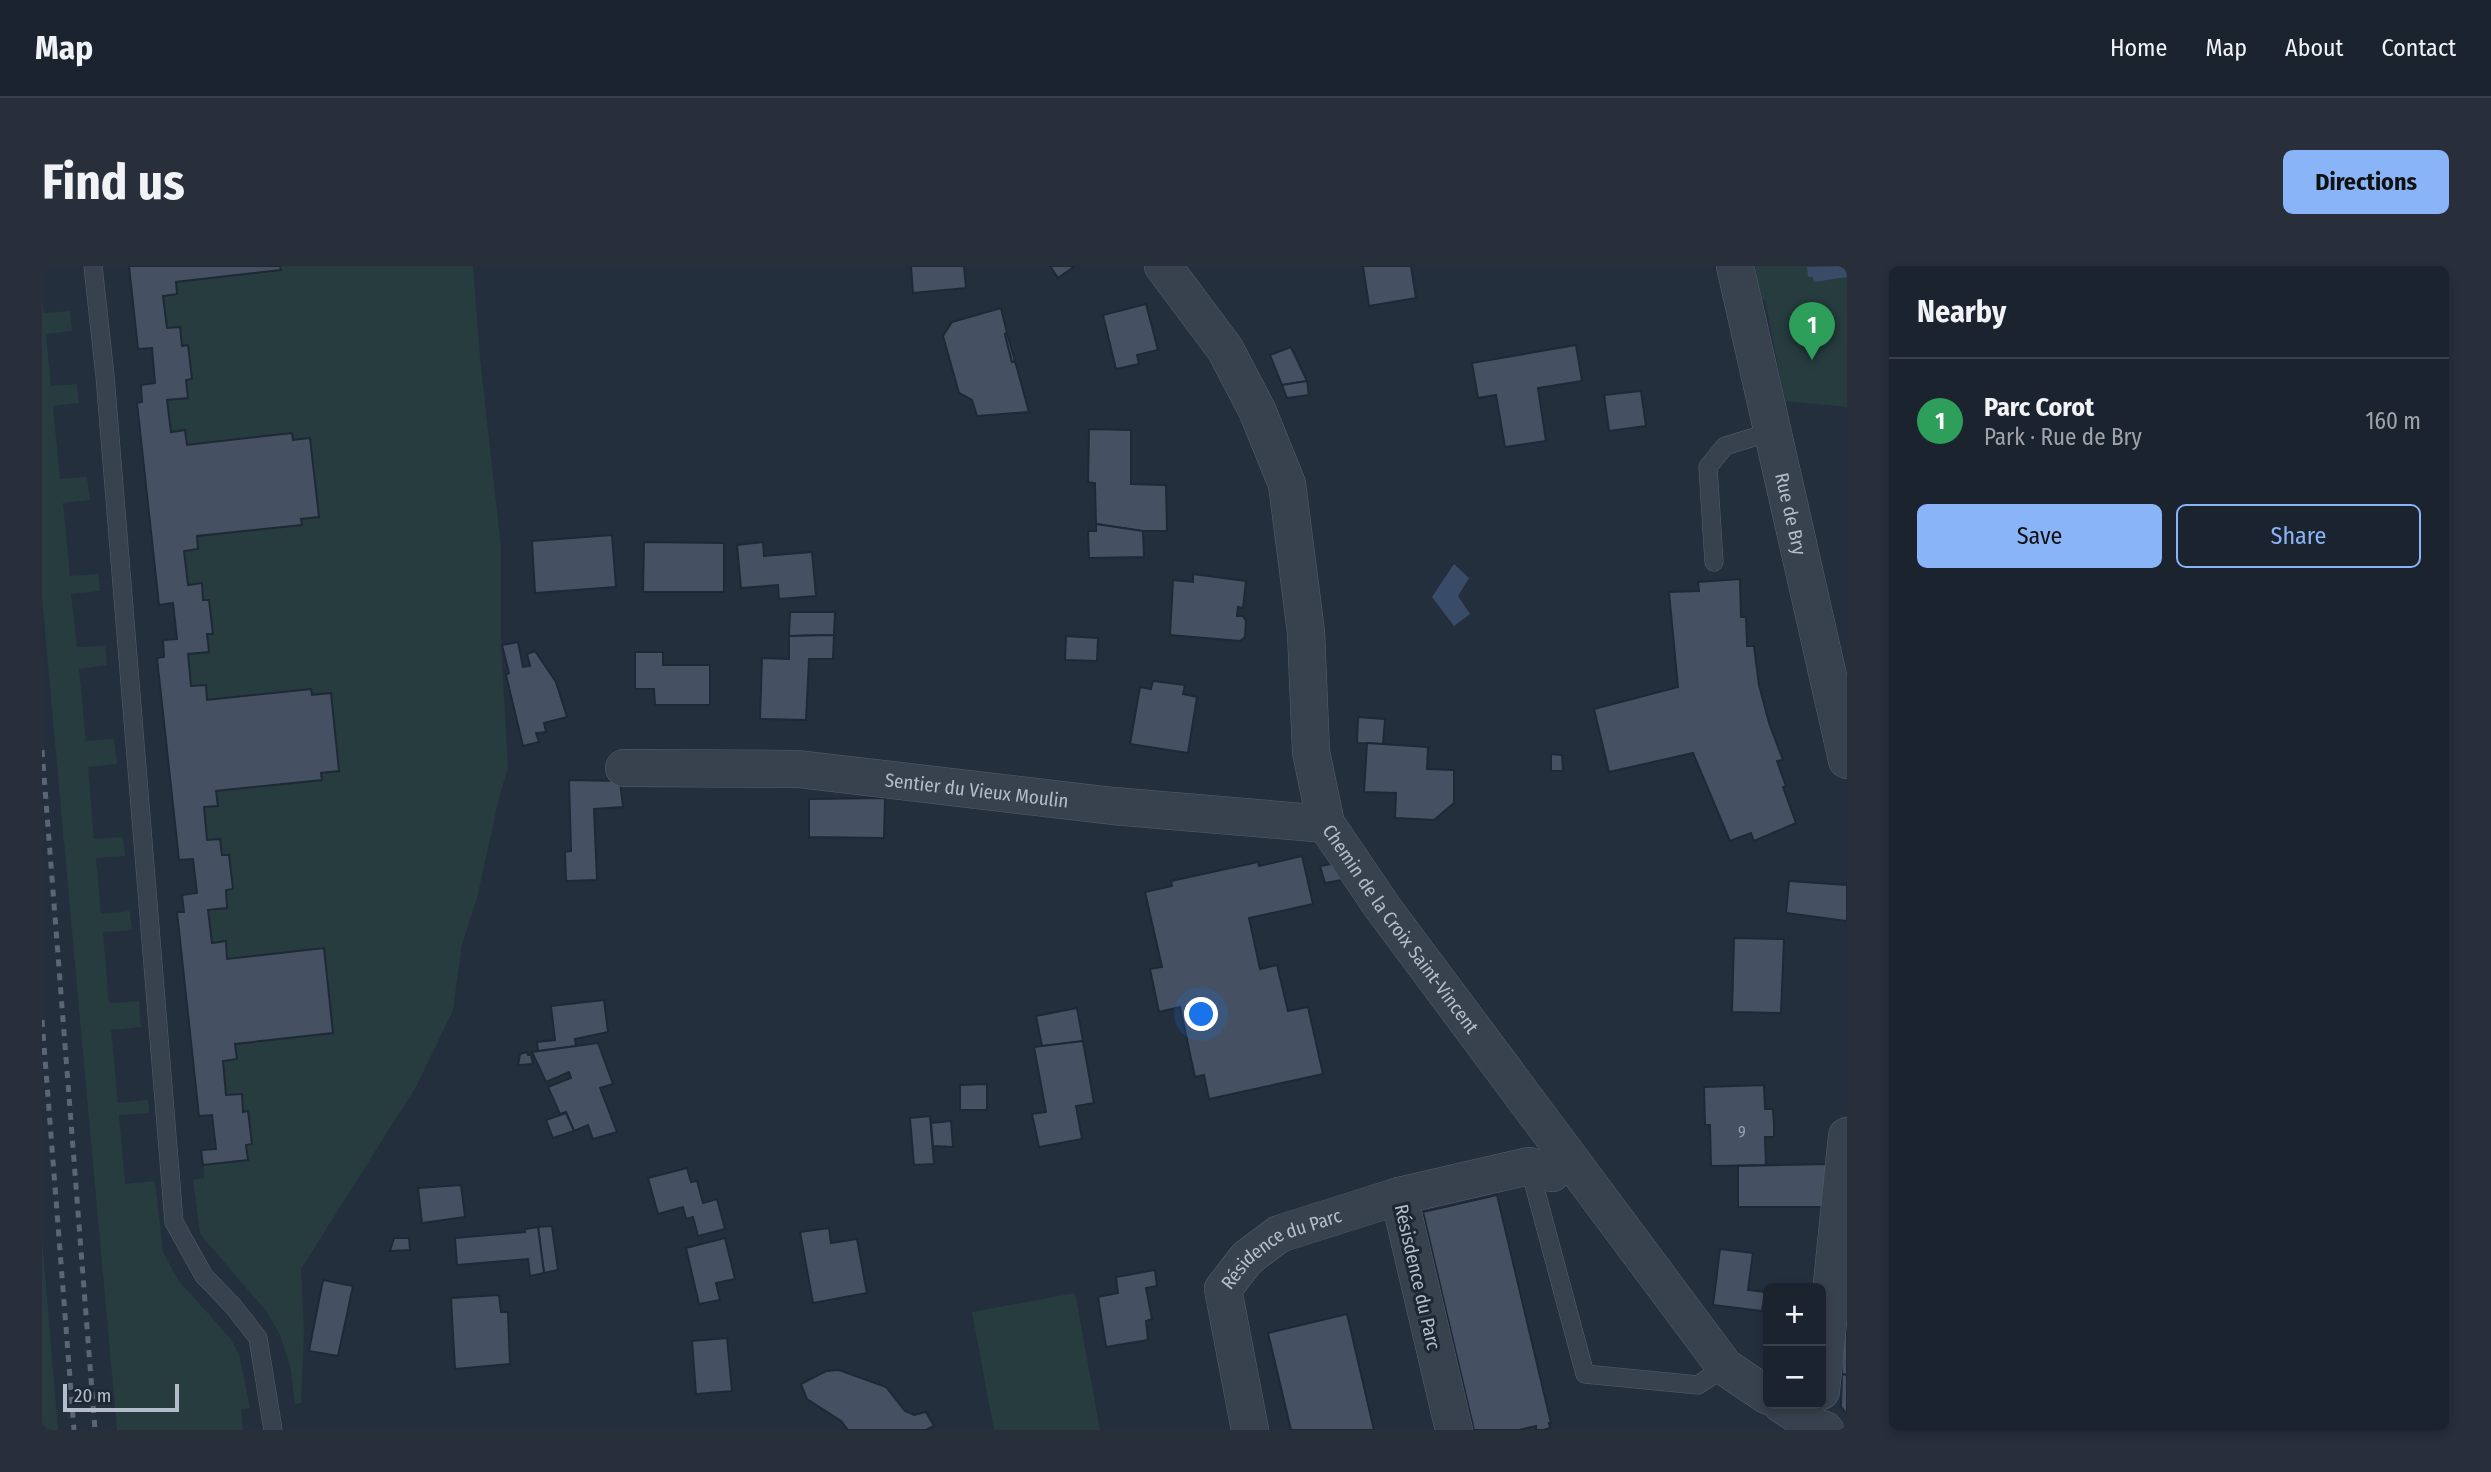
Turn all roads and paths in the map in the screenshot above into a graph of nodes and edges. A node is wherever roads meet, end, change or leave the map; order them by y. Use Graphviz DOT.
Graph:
graph roads {
  1 [pos="93,266"];
  2 [pos="1163,266"];
  3 [pos="1735,266"];
  4 [pos="1774,431"];
  5 [pos="1714,562"];
  6 [pos="1847,760"];
  7 [pos="624,768"];
  8 [pos="1326,824"];
  9 [pos="1847,1136"];
  10 [pos="1551,1167"];
  11 [pos="1399,1196"];
  12 [pos="1826,1346"];
  13 [pos="1725,1367"];
  14 [pos="1763,1393"];
  15 [pos="1791,1409"];
  16 [pos="1819,1423"];
  17 [pos="273,1430"];
  18 [pos="1250,1430"];
  19 [pos="1454,1430"];
  1 -- 17 [label="lane"];
  2 -- 8 [label="street, Chemin de la Croix Saint-Vincent"];
  3 -- 4 [label="street, Rue de Bry"];
  4 -- 5 [label="lane"];
  4 -- 6 [label="street, Rue de Bry"];
  7 -- 8 [label="street, Sentier du Vieux Moulin"];
  8 -- 10 [label="street, Chemin de la Croix Saint-Vincent"];
  9 -- 12 [label="street"];
  10 -- 11 [label="street, Résisdence du Parc"];
  10 -- 13 [label="street, Chemin de la Croix Saint-Vincent"];
  10 -- 13 [label="lane"];
  11 -- 18 [label="street, Résidence du Parc"];
  11 -- 19 [label="street, Résisdence du Parc"];
  13 -- 14 [label="street, Chemin de la Croix Saint-Vincent"];
  15 -- 16 [label="street"];
}
